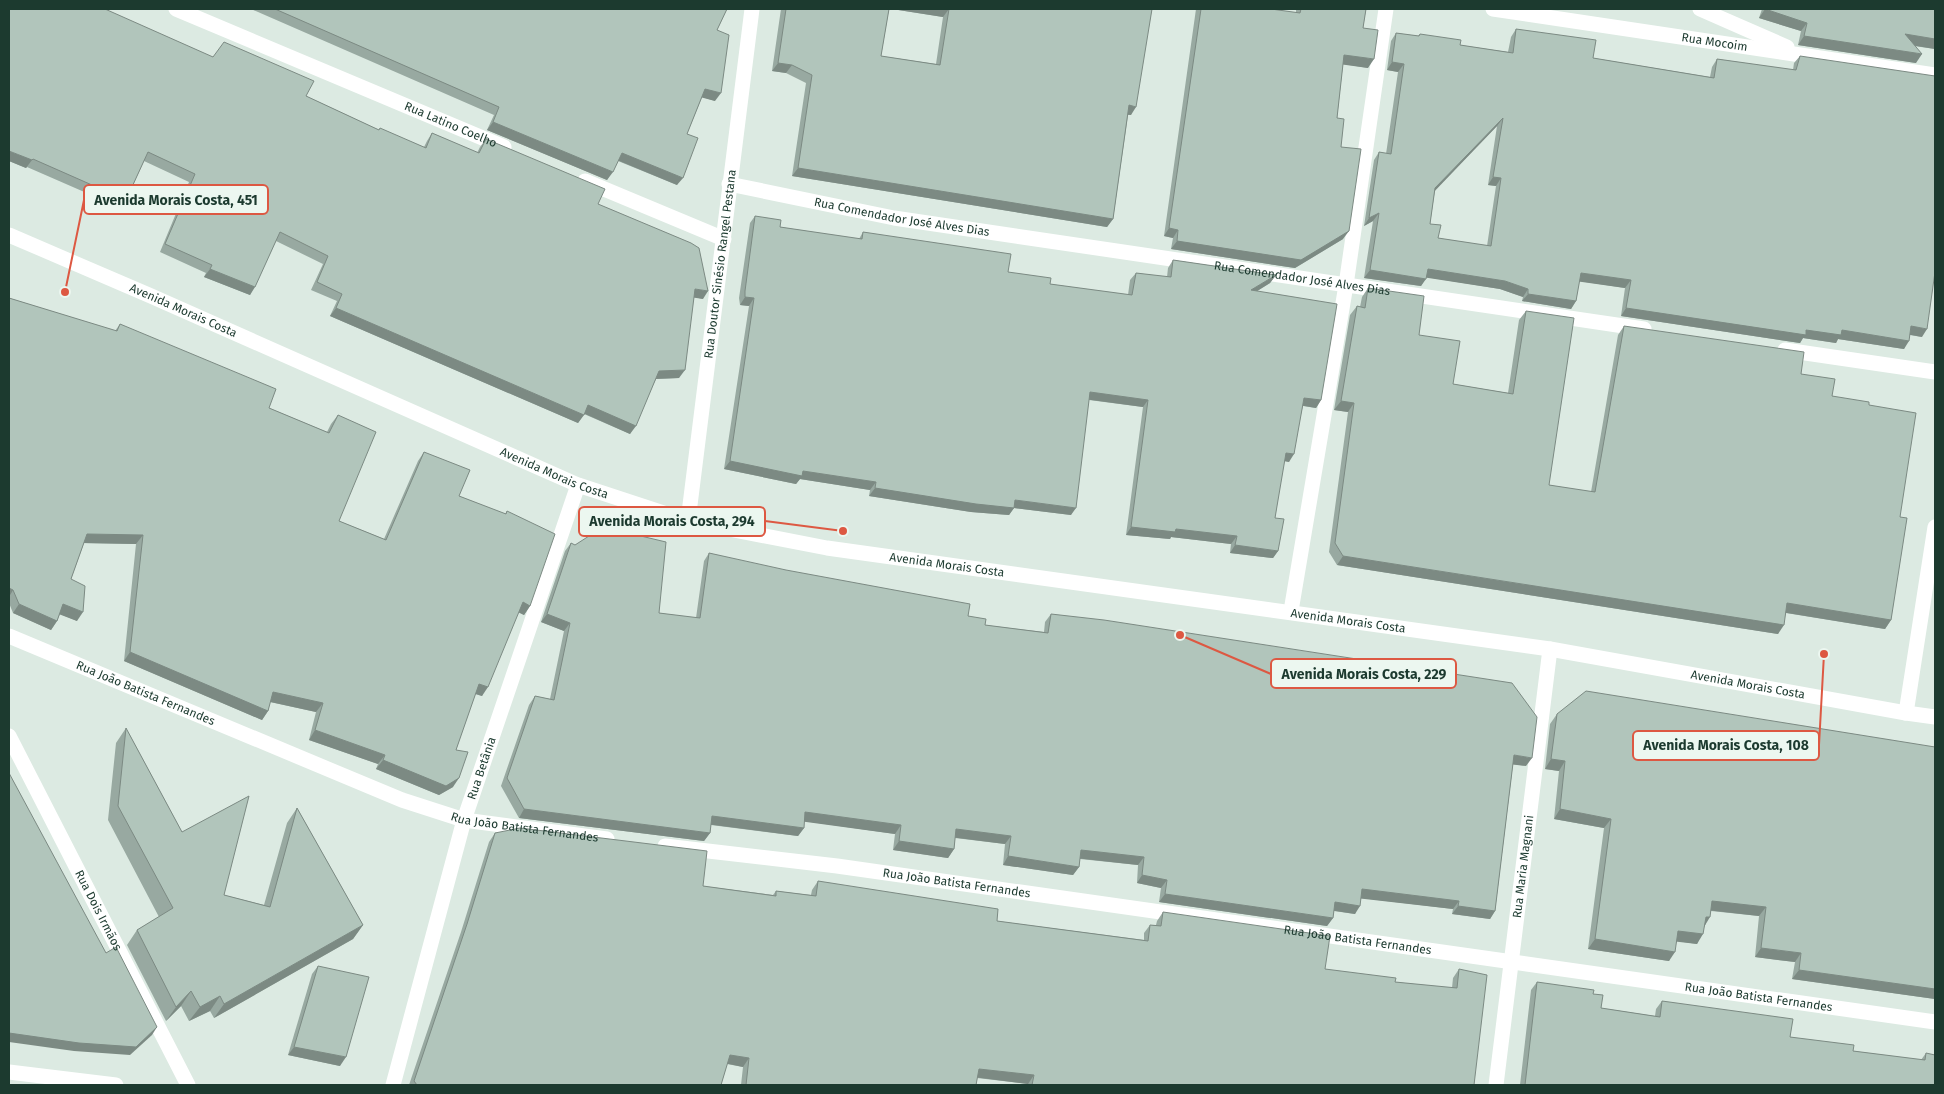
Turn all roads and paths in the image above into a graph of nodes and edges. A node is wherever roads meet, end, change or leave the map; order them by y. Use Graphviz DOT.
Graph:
graph roads {
  1 [pos="176,9"];
  2 [pos="752,9"];
  3 [pos="1386,9"];
  4 [pos="1493,9"];
  5 [pos="1700,9"];
  6 [pos="1804,55"];
  7 [pos="1935,75"];
  8 [pos="514,151"];
  9 [pos="569,174"];
  10 [pos="730,184"];
  11 [pos="9,235"];
  12 [pos="724,240"];
  13 [pos="1346,285"];
  14 [pos="1660,332"];
  15 [pos="1768,348"];
  16 [pos="1935,372"];
  17 [pos="578,485"];
  18 [pos="688,521"];
  19 [pos="1935,527"];
  20 [pos="1291,611"];
  21 [pos="9,636"];
  22 [pos="1550,649"];
  23 [pos="1906,713"];
  24 [pos="1935,717"];
  25 [pos="9,736"];
  26 [pos="464,820"];
  27 [pos="626,841"];
  28 [pos="646,844"];
  29 [pos="1511,961"];
  30 [pos="1935,1022"];
  31 [pos="9,1072"];
  32 [pos="116,1085"];
  33 [pos="188,1085"];
  34 [pos="393,1085"];
  35 [pos="1496,1085"];
  1 -- 8 [label="street, Rua Latino Coelho"];
  2 -- 10 [label="street, Rua Doutor Sinésio Rangel Pestana"];
  3 -- 13 [label="street"];
  4 -- 6 [label="street, Rua Mocoim"];
  5 -- 6 [label="street"];
  6 -- 7 [label="street, Rua Mocoim"];
  9 -- 12 [label="street"];
  10 -- 12 [label="street, Rua Doutor Sinésio Rangel Pestana"];
  10 -- 13 [label="street, Rua Comendador José Alves Dias"];
  11 -- 17 [label="street, Avenida Morais Costa"];
  12 -- 18 [label="street, Rua Doutor Sinésio Rangel Pestana"];
  13 -- 14 [label="street, Rua Comendador José Alves Dias"];
  13 -- 20 [label="street"];
  15 -- 16 [label="street"];
  17 -- 18 [label="street, Avenida Morais Costa"];
  17 -- 26 [label="street, Rua Betânia"];
  18 -- 20 [label="street, Avenida Morais Costa"];
  19 -- 23 [label="street"];
  20 -- 22 [label="street, Avenida Morais Costa"];
  21 -- 26 [label="street, Rua João Batista Fernandes"];
  22 -- 23 [label="street, Avenida Morais Costa"];
  22 -- 29 [label="street, Rua Maria Magnani"];
  23 -- 24 [label="street, Avenida Morais Costa"];
  25 -- 33 [label="street, Rua Dois Irmãos"];
  26 -- 27 [label="street, Rua João Batista Fernandes"];
  26 -- 34 [label="street, Rua Betânia"];
  28 -- 29 [label="street, Rua João Batista Fernandes"];
  29 -- 30 [label="street, Rua João Batista Fernandes"];
  29 -- 35 [label="street, Rua Maria Magnani"];
  31 -- 32 [label="street"];
}
